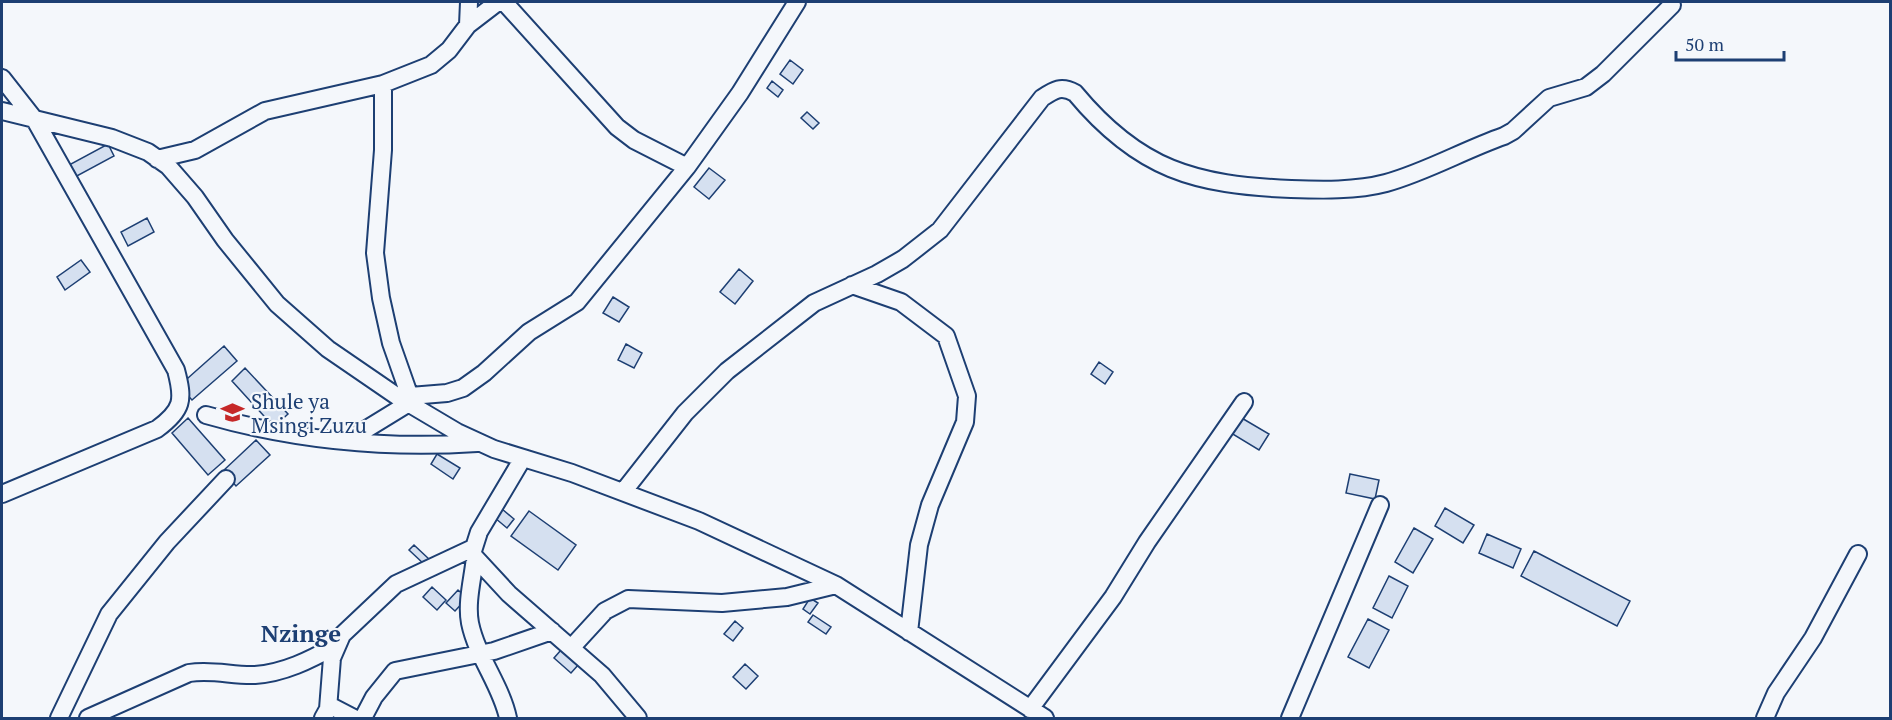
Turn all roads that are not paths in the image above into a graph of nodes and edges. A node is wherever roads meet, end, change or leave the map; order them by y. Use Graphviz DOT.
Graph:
graph roads {
  1 [pos="470,2"];
  2 [pos="498,2"];
  3 [pos="504,2"];
  4 [pos="797,2"];
  5 [pos="1672,5"];
  6 [pos="468,25"];
  7 [pos="2,78"];
  8 [pos="383,84"];
  9 [pos="2,111"];
  10 [pos="35,120"];
  11 [pos="157,159"];
  12 [pos="687,167"];
  13 [pos="852,285"];
  14 [pos="405,399"];
  15 [pos="1244,402"];
  16 [pos="206,414"];
  17 [pos="347,441"];
  18 [pos="478,443"];
  19 [pos="523,458"];
  20 [pos="226,479"];
  21 [pos="623,492"];
  22 [pos="2,494"];
  23 [pos="1380,505"];
  24 [pos="474,553"];
  25 [pos="1858,554"];
  26 [pos="836,585"];
  27 [pos="552,632"];
  28 [pos="909,632"];
  29 [pos="335,646"];
  30 [pos="572,647"];
  31 [pos="482,655"];
  32 [pos="1030,709"];
  33 [pos="326,712"];
  34 [pos="59,718"];
  35 [pos="88,718"];
  36 [pos="354,718"];
  37 [pos="363,718"];
  38 [pos="508,718"];
  39 [pos="638,718"];
  40 [pos="1045,718"];
  41 [pos="1290,718"];
  42 [pos="1766,718"];
  1 -- 6 [label="street"];
  2 -- 6 [label="street"];
  3 -- 12 [label="street"];
  4 -- 12 [label="street"];
  5 -- 13 [label="street"];
  6 -- 8 [label="street"];
  7 -- 10 [label="street"];
  8 -- 11 [label="street"];
  8 -- 14 [label="street"];
  9 -- 10 [label="street"];
  10 -- 11 [label="street"];
  10 -- 22 [label="street"];
  11 -- 14 [label="street"];
  12 -- 14 [label="street"];
  13 -- 21 [label="street"];
  13 -- 28 [label="street"];
  14 -- 17 [label="street"];
  14 -- 18 [label="street"];
  15 -- 32 [label="street"];
  16 -- 17 [label="street"];
  17 -- 18 [label="street"];
  18 -- 19 [label="street"];
  19 -- 21 [label="street"];
  19 -- 24 [label="street"];
  20 -- 34 [label="street"];
  21 -- 26 [label="street"];
  23 -- 41 [label="street"];
  24 -- 27 [label="street"];
  24 -- 29 [label="street"];
  24 -- 31 [label="street"];
  25 -- 42 [label="street"];
  26 -- 28 [label="street"];
  26 -- 30 [label="street"];
  27 -- 30 [label="street"];
  27 -- 31 [label="street"];
  28 -- 32 [label="street"];
  29 -- 33 [label="street"];
  29 -- 35 [label="street"];
  30 -- 39 [label="street"];
  31 -- 37 [label="street"];
  31 -- 38 [label="street"];
  32 -- 40 [label="street"];
  33 -- 36 [label="street"];
}
